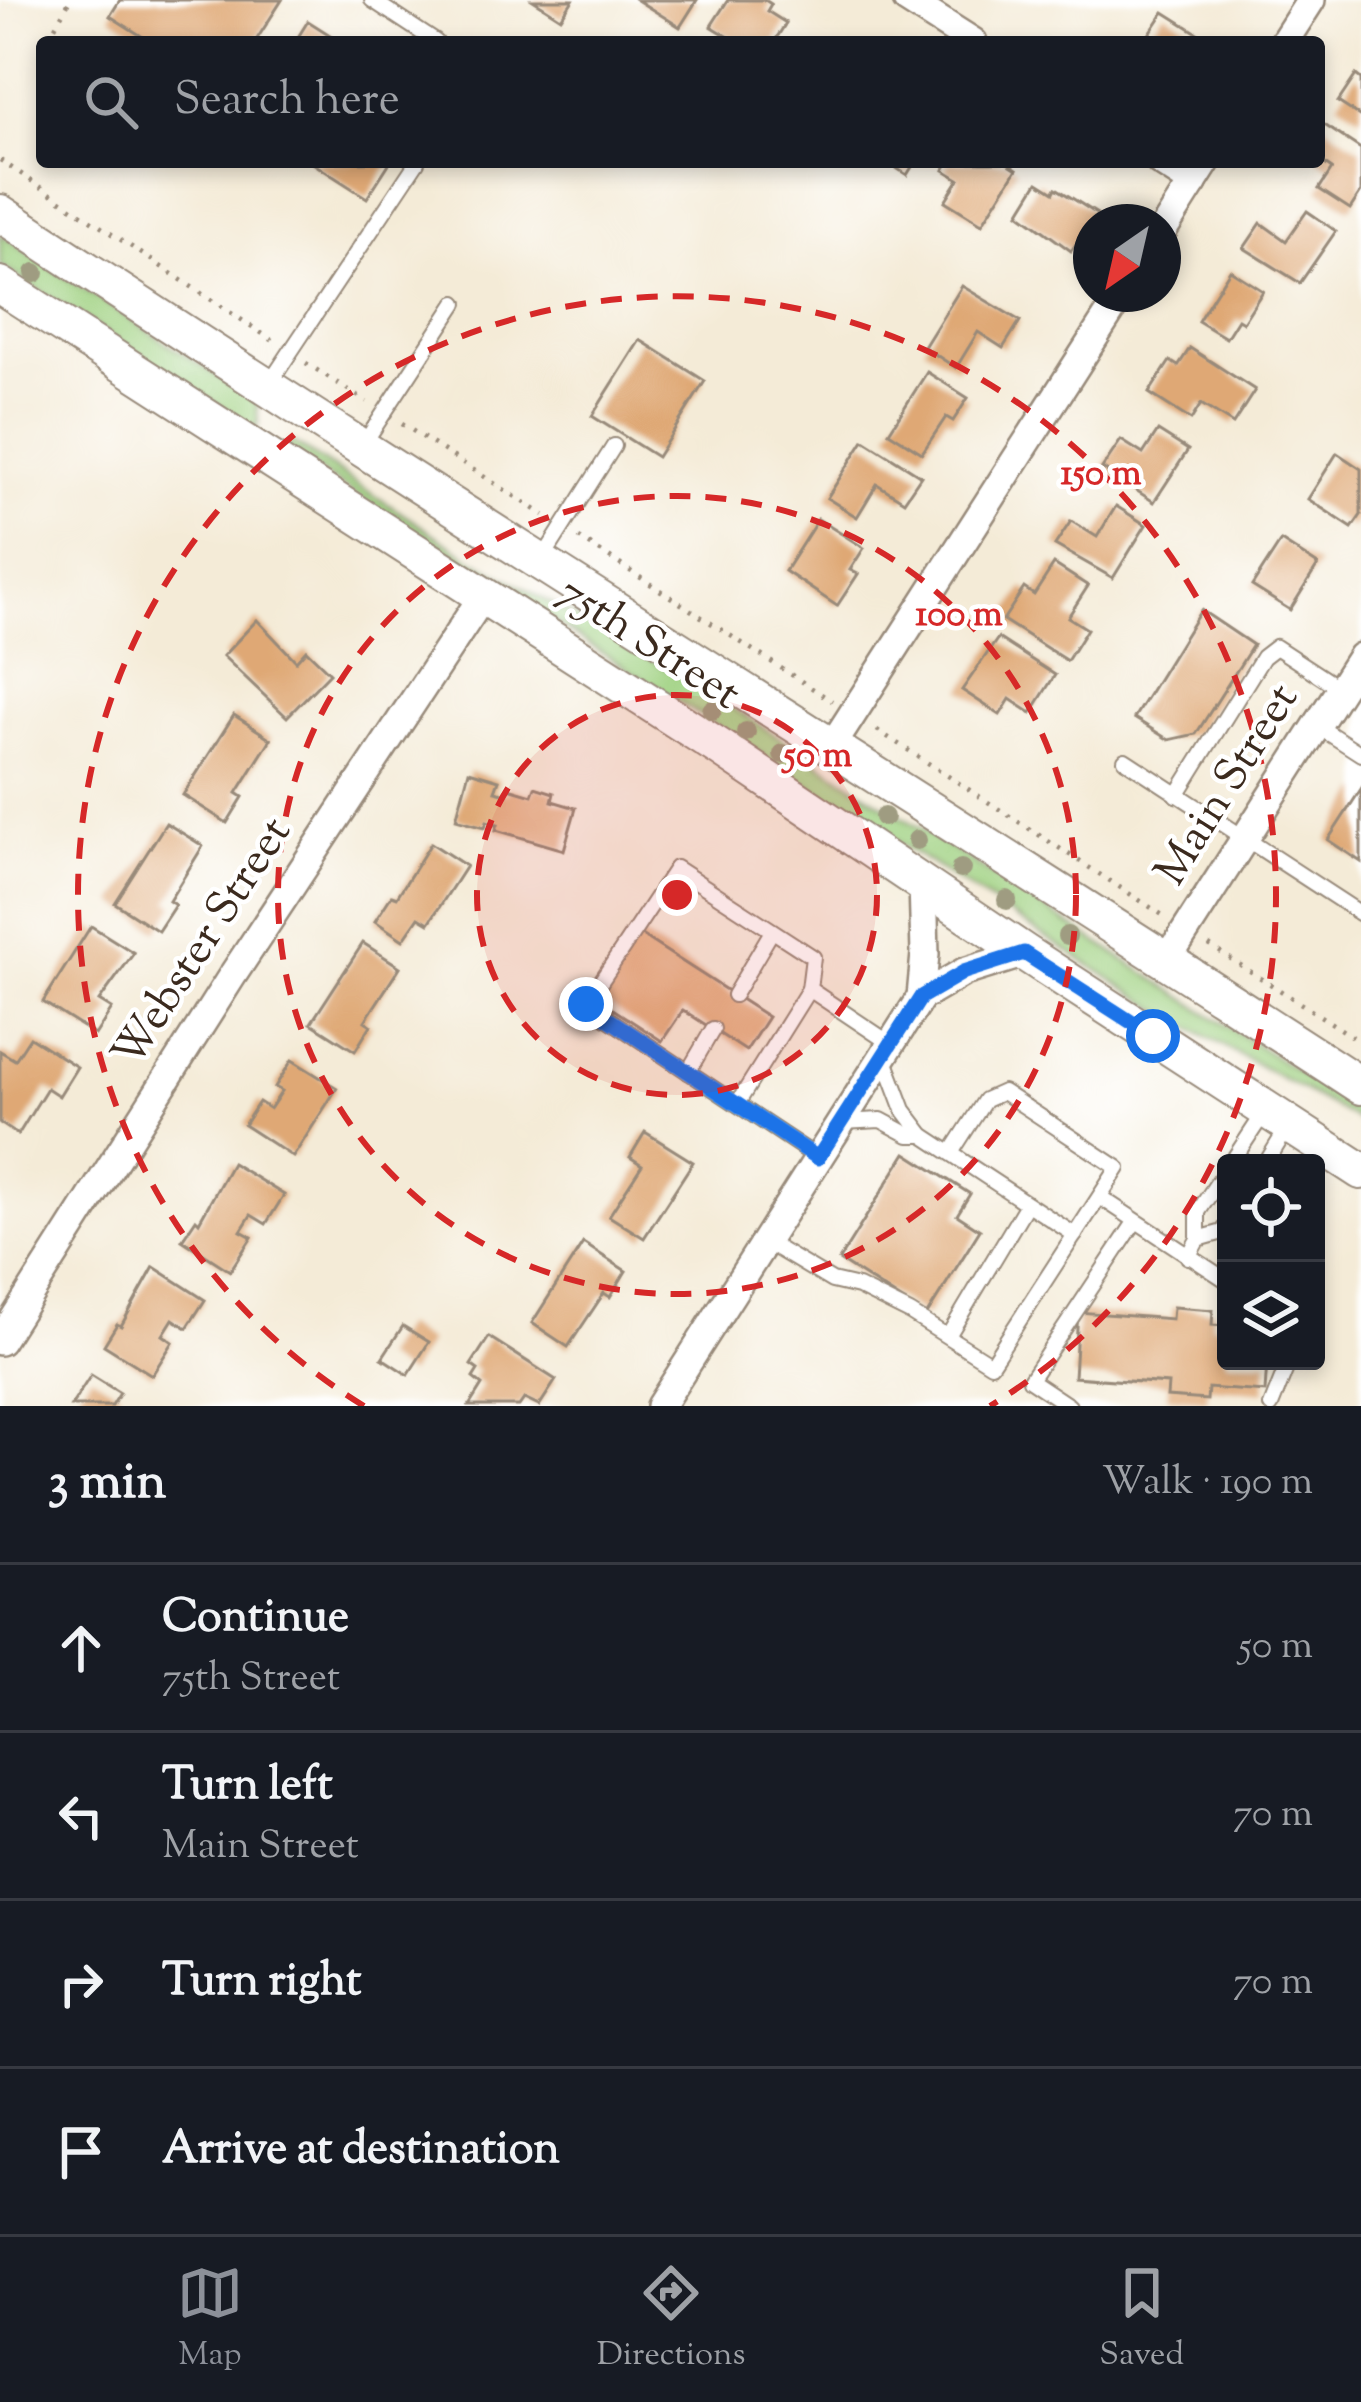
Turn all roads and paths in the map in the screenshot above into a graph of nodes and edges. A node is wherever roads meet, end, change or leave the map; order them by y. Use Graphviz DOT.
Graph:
graph roads {
  1 [pos="372,0"];
  2 [pos="907,0"];
  3 [pos="1311,0"];
  4 [pos="69,2"];
  5 [pos="50,36"];
  6 [pos="427,36"];
  7 [pos="964,36"];
  8 [pos="1288,36"];
  9 [pos="0,160"];
  10 [pos="413,168"];
  11 [pos="1200,172"];
  12 [pos="1180,204"];
  13 [pos="0,213"];
  14 [pos="0,285"];
  15 [pos="456,303"];
  16 [pos="1110,312"];
  17 [pos="265,336"];
  18 [pos="312,367"];
  19 [pos="266,388"];
  20 [pos="374,407"];
  21 [pos="392,418"];
  22 [pos="348,442"];
  23 [pos="614,446"];
  24 [pos="254,449"];
  25 [pos="539,512"];
  26 [pos="584,542"];
  27 [pos="540,563"];
  28 [pos="483,596"];
  29 [pos="1361,656"];
  30 [pos="1340,689"];
  31 [pos="825,697"];
  32 [pos="1316,725"];
  33 [pos="880,732"];
  34 [pos="832,746"];
  35 [pos="1361,754"];
  36 [pos="1124,760"];
  37 [pos="1177,795"];
  38 [pos="1244,841"];
  39 [pos="923,882"];
  40 [pos="1158,912"];
  41 [pos="1361,914"];
  42 [pos="772,931"];
  43 [pos="1024,953"];
  44 [pos="1222,953"];
  45 [pos="1167,960"];
  46 [pos="808,988"];
  47 [pos="734,995"];
  48 [pos="921,997"];
  49 [pos="713,1029"];
  50 [pos="1361,1042"];
  51 [pos="887,1050"];
  52 [pos="688,1072"];
  53 [pos="1361,1086"];
  54 [pos="737,1104"];
  55 [pos="1278,1118"];
  56 [pos="841,1122"];
  57 [pos="922,1135"];
  58 [pos="951,1153"];
  59 [pos="1241,1154"];
  60 [pos="1268,1154"];
  61 [pos="818,1158"];
  62 [pos="1361,1171"];
  63 [pos="1217,1184"];
  64 [pos="1100,1197"];
  65 [pos="1028,1204"];
  66 [pos="1135,1222"];
  67 [pos="1217,1234"];
  68 [pos="1075,1235"];
  69 [pos="1198,1240"];
  70 [pos="766,1241"];
  71 [pos="1188,1257"];
  72 [pos="1217,1275"];
  73 [pos="948,1336"];
  74 [pos="0,1341"];
  75 [pos="1285,1370"];
  76 [pos="660,1406"];
  77 [pos="1069,1406"];
  78 [pos="1271,1406"];
  1 -- 6 [label="lane"];
  2 -- 7 [label="street"];
  3 -- 8 [label="street"];
  4 -- 5 [label="path"];
  9 -- 17 [label="path"];
  10 -- 19 [label="lane"];
  11 -- 12 [label="street"];
  13 -- 19 [label="main road, 75th Street"];
  14 -- 24 [label="main road, 75th Street"];
  15 -- 22 [label="lane"];
  16 -- 34 [label="street"];
  18 -- 20 [label="path"];
  19 -- 22 [label="main road, 75th Street"];
  21 -- 25 [label="path"];
  22 -- 24 [label="main road"];
  22 -- 27 [label="main road, 75th Street"];
  23 -- 27 [label="lane"];
  24 -- 28 [label="main road, 75th Street"];
  26 -- 31 [label="path"];
  27 -- 34 [label="main road, 75th Street"];
  28 -- 39 [label="main road, 75th Street"];
  28 -- 74 [label="street, Webster Street"];
  29 -- 30 [label="street, Main Street"];
  30 -- 32 [label="street, Main Street"];
  30 -- 37 [label="lane"];
  32 -- 35 [label="lane"];
  32 -- 38 [label="street, Main Street"];
  33 -- 40 [label="path"];
  34 -- 45 [label="main road, 75th Street"];
  36 -- 37 [label="lane"];
  37 -- 38 [label="lane"];
  38 -- 41 [label="lane"];
  38 -- 45 [label="street, Main Street"];
  39 -- 43 [label="main road, 75th Street"];
  39 -- 48 [label="street"];
  42 -- 46 [label="lane"];
  42 -- 47 [label="lane"];
  42 -- 52 [label="lane"];
  43 -- 48 [label="street"];
  43 -- 55 [label="main road, 75th Street"];
  44 -- 50 [label="path"];
  45 -- 53 [label="main road, 75th Street"];
  46 -- 51 [label="lane"];
  46 -- 54 [label="lane"];
  48 -- 51 [label="street"];
  49 -- 52 [label="lane"];
  51 -- 56 [label="street"];
  51 -- 57 [label="lane"];
  52 -- 54 [label="lane"];
  54 -- 61 [label="lane"];
  55 -- 59 [label="lane"];
  55 -- 60 [label="lane"];
  55 -- 62 [label="main road, 75th Street"];
  56 -- 57 [label="lane"];
  56 -- 61 [label="street"];
  57 -- 58 [label="lane"];
  58 -- 64 [label="lane"];
  58 -- 65 [label="lane"];
  61 -- 70 [label="street"];
  63 -- 69 [label="lane"];
  64 -- 66 [label="lane"];
  64 -- 68 [label="lane"];
  65 -- 68 [label="lane"];
  65 -- 73 [label="lane"];
  66 -- 71 [label="lane"];
  66 -- 77 [label="lane"];
  67 -- 69 [label="lane"];
  68 -- 73 [label="lane"];
  69 -- 71 [label="lane"];
  70 -- 73 [label="lane"];
  70 -- 76 [label="street"];
  71 -- 72 [label="lane"];
  75 -- 78 [label="lane"];
}
